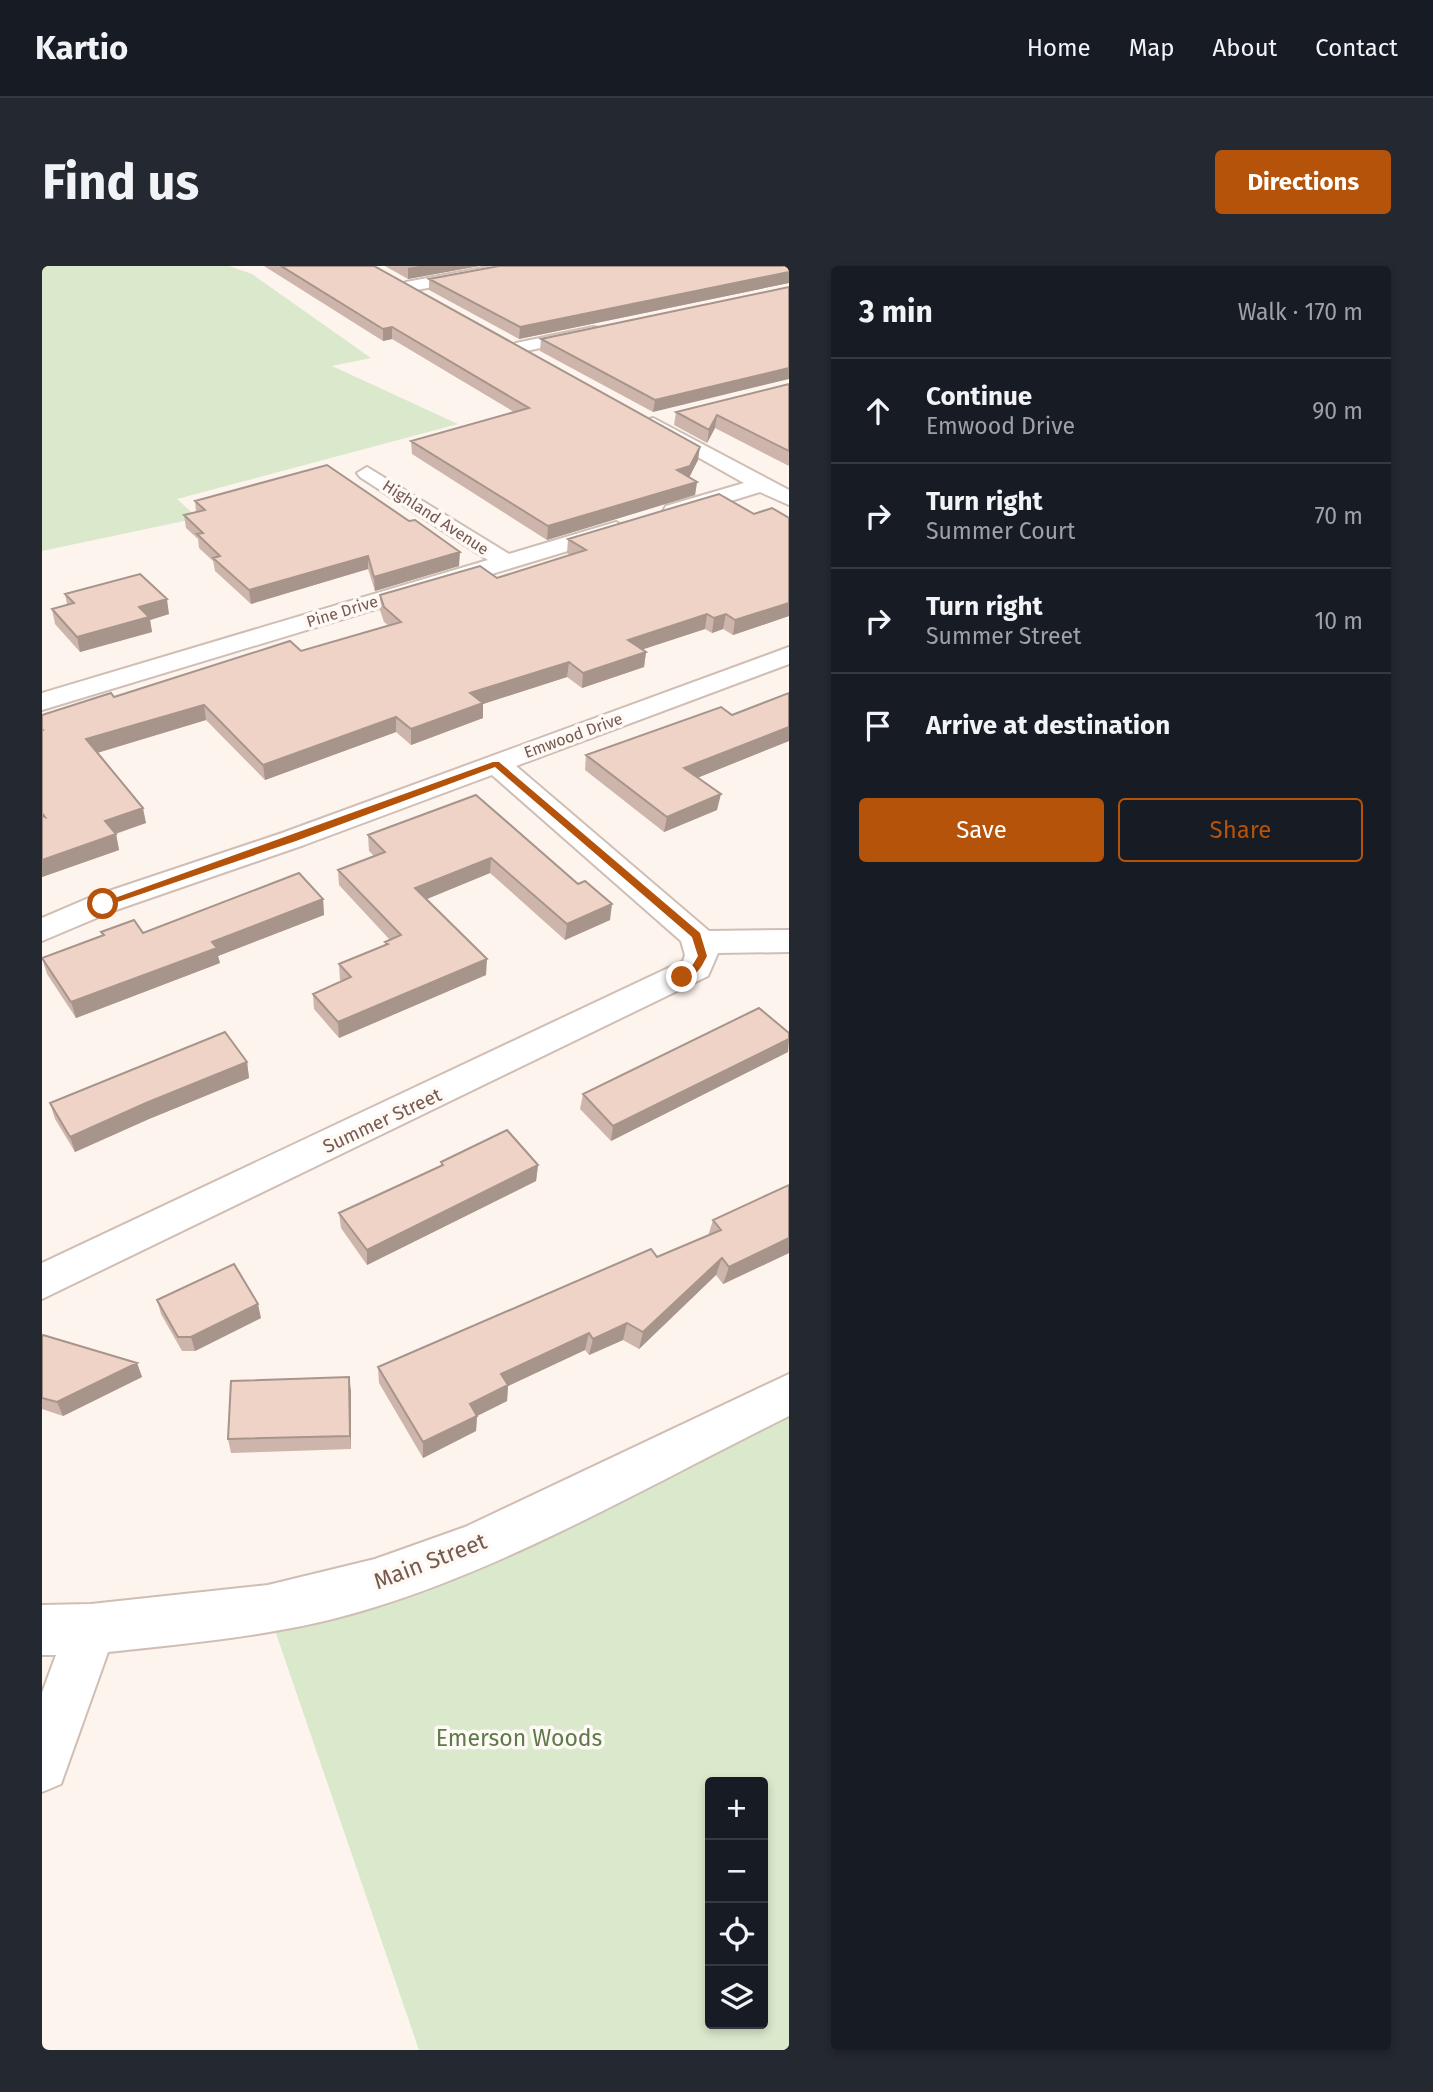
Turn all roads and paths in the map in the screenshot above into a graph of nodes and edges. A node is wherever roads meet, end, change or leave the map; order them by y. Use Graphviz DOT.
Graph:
graph roads {
  1 [pos="518,266"];
  2 [pos="387,276"];
  3 [pos="406,287"];
  4 [pos="428,299"];
  5 [pos="612,328"];
  6 [pos="494,336"];
  7 [pos="516,348"];
  8 [pos="541,362"];
  9 [pos="676,416"];
  10 [pos="367,473"];
  11 [pos="763,484"];
  12 [pos="789,499"];
  13 [pos="506,562"];
  14 [pos="789,655"];
  15 [pos="42,702"];
  16 [pos="496,764"];
  17 [pos="42,930"];
  18 [pos="789,941"];
  19 [pos="700,942"];
  20 [pos="42,1282"];
  21 [pos="789,1394"];
  22 [pos="66,1630"];
  23 [pos="42,1765"];
  1 -- 3 [label="street"];
  2 -- 3 [label="street"];
  3 -- 4 [label="street"];
  5 -- 7 [label="street"];
  6 -- 7 [label="street"];
  7 -- 8 [label="street"];
  9 -- 11 [label="street"];
  10 -- 13 [label="street, Highland Avenue"];
  11 -- 12 [label="street"];
  11 -- 13 [label="street, Pine Drive"];
  13 -- 15 [label="street, Pine Drive"];
  14 -- 16 [label="street, Emwood Drive"];
  16 -- 17 [label="street, Emwood Drive"];
  16 -- 19 [label="street"];
  18 -- 19 [label="street"];
  19 -- 20 [label="street, Summer Street"];
  21 -- 22 [label="street, Main Street"];
  22 -- 23 [label="street"];
}
